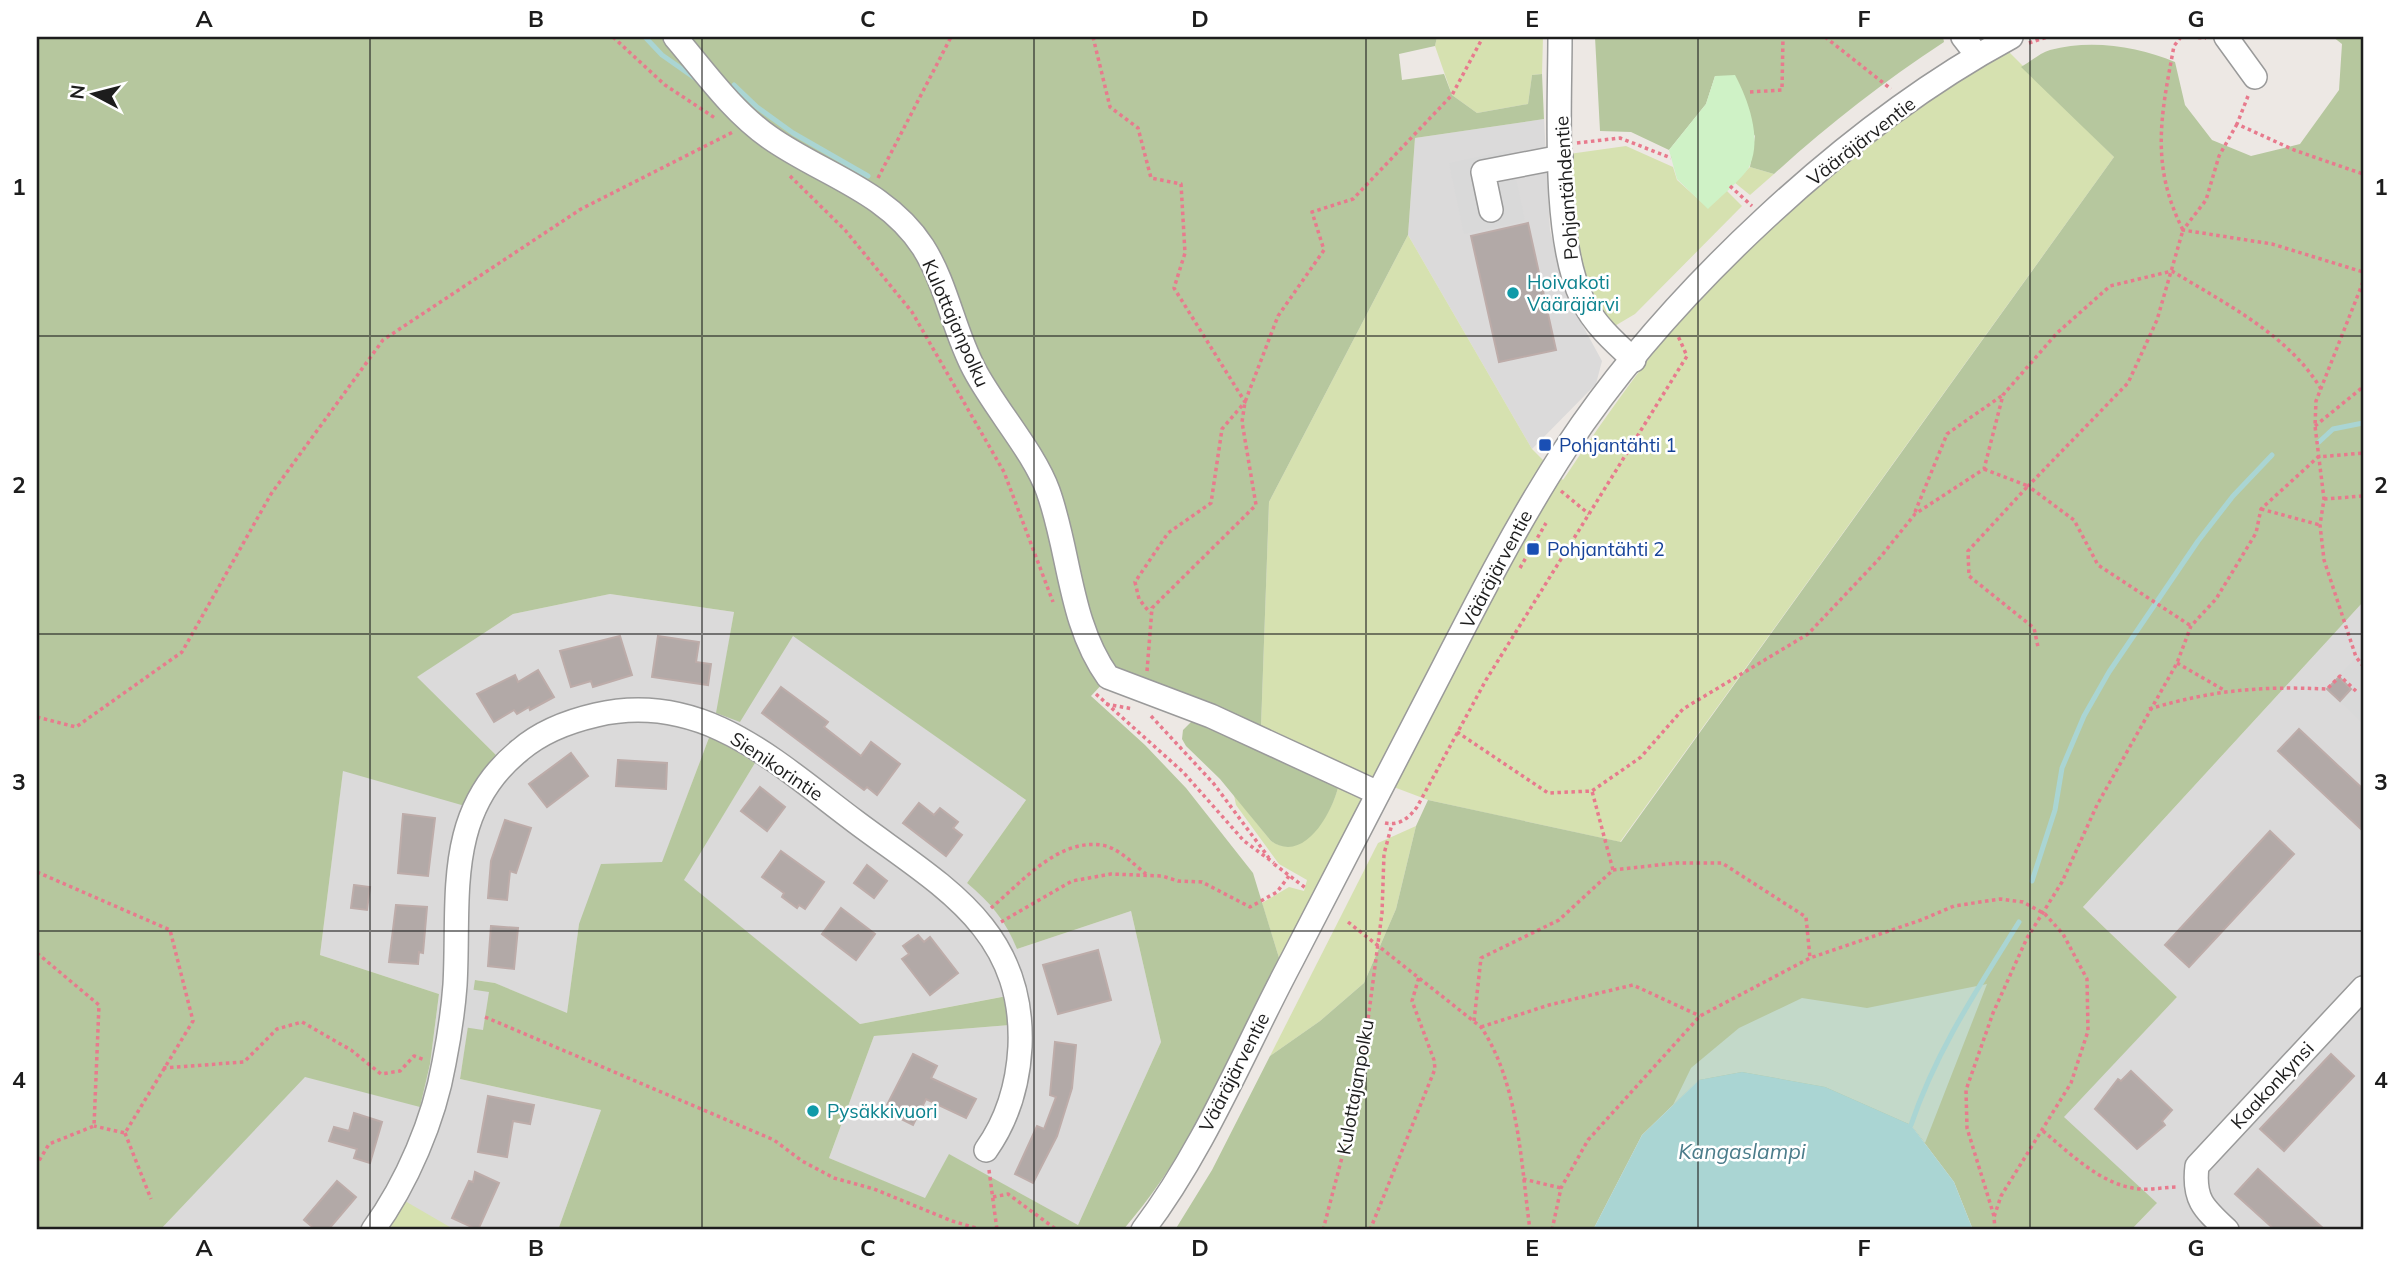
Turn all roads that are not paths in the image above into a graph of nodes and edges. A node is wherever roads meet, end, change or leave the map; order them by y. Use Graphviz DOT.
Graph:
graph roads {
  1 [pos="675,37"];
  2 [pos="1560,37"];
  3 [pos="1962,37"];
  4 [pos="2226,37"];
  5 [pos="2016,42"];
  6 [pos="1977,55"];
  7 [pos="2255,77"];
  8 [pos="1561,151"];
  9 [pos="1491,210"];
  10 [pos="1633,360"];
  11 [pos="1378,793"];
  12 [pos="2363,988"];
  13 [pos="986,1150"];
  14 [pos="373,1230"];
  15 [pos="1143,1230"];
  16 [pos="2227,1230"];
  1 -- 11 [label="street, Kulottajanpolku"];
  2 -- 8 [label="street, Pohjantähdentie"];
  3 -- 6 [label="street"];
  4 -- 7 [label="street"];
  5 -- 6 [label="street, Vääräjärventie"];
  6 -- 10 [label="street, Vääräjärventie"];
  8 -- 9 [label="street"];
  8 -- 10 [label="street, Pohjantähdentie"];
  10 -- 11 [label="street, Vääräjärventie"];
  11 -- 15 [label="street, Vääräjärventie"];
  12 -- 16 [label="street, Kaakonkynsi"];
  13 -- 14 [label="street, Sienikorintie"];
}
